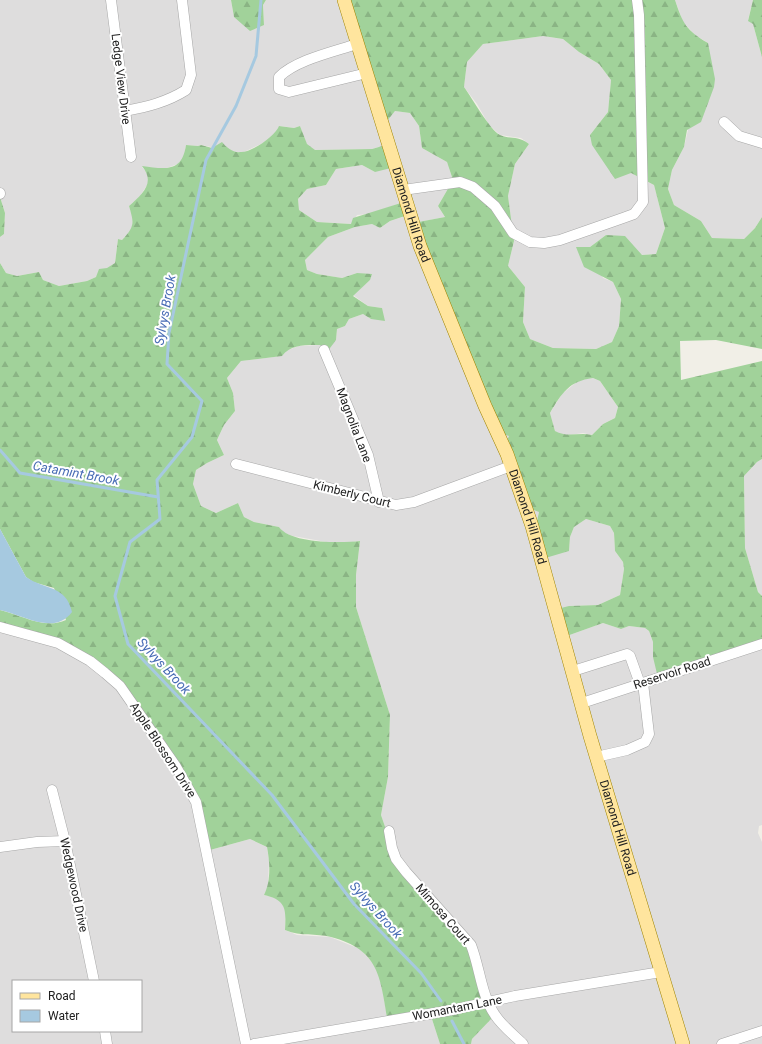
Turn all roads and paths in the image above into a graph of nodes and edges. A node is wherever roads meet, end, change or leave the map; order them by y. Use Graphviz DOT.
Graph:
graph roads {
  1 [pos="111,0"];
  2 [pos="182,0"];
  3 [pos="344,0"];
  4 [pos="637,0"];
  5 [pos="357,44"];
  6 [pos="367,73"];
  7 [pos="125,111"];
  8 [pos="724,122"];
  9 [pos="762,143"];
  10 [pos="131,157"];
  11 [pos="403,190"];
  12 [pos="324,350"];
  13 [pos="236,464"];
  14 [pos="511,466"];
  15 [pos="379,502"];
  16 [pos="0,627"];
  17 [pos="762,644"];
  18 [pos="573,672"];
  19 [pos="642,683"];
  20 [pos="582,703"];
  21 [pos="596,757"];
  22 [pos="52,790"];
  23 [pos="389,830"];
  24 [pos="65,841"];
  25 [pos="0,847"];
  26 [pos="661,972"];
  27 [pos="94,980"];
  28 [pos="488,1002"];
  29 [pos="762,1030"];
  30 [pos="105,1032"];
  31 [pos="108,1044"];
  32 [pos="246,1044"];
  33 [pos="254,1044"];
  34 [pos="523,1044"];
  35 [pos="683,1044"];
  36 [pos="722,1044"];
  1 -- 7 [label="street, Ledge View Drive"];
  2 -- 7 [label="street"];
  3 -- 5 [label="main road, Diamond Hill Road"];
  4 -- 11 [label="street"];
  5 -- 6 [label="main road, Diamond Hill Road"];
  5 -- 6 [label="street"];
  6 -- 11 [label="main road, Diamond Hill Road"];
  7 -- 10 [label="street, Ledge View Drive"];
  8 -- 9 [label="street"];
  11 -- 14 [label="main road, Diamond Hill Road"];
  12 -- 15 [label="street, Magnolia Lane"];
  13 -- 15 [label="street, Kimberly Court"];
  14 -- 15 [label="street, Kimberly Court"];
  14 -- 18 [label="main road, Diamond Hill Road"];
  16 -- 32 [label="street, Apple Blossom Drive"];
  17 -- 19 [label="street, Reservoir Road"];
  18 -- 19 [label="street"];
  18 -- 20 [label="main road, Diamond Hill Road"];
  19 -- 20 [label="street, Reservoir Road"];
  19 -- 21 [label="street"];
  20 -- 21 [label="main road, Diamond Hill Road"];
  21 -- 26 [label="main road, Diamond Hill Road"];
  22 -- 24 [label="street, Wedgewood Drive"];
  23 -- 28 [label="street, Mimosa Court"];
  24 -- 25 [label="street"];
  24 -- 27 [label="street, Wedgewood Drive"];
  26 -- 28 [label="street, Womantam Lane"];
  26 -- 35 [label="main road, Diamond Hill Road"];
  28 -- 33 [label="street, Womantam Lane"];
  28 -- 34 [label="street, Mimosa Court"];
  29 -- 36 [label="street"];
  30 -- 31 [label="street"];
}
